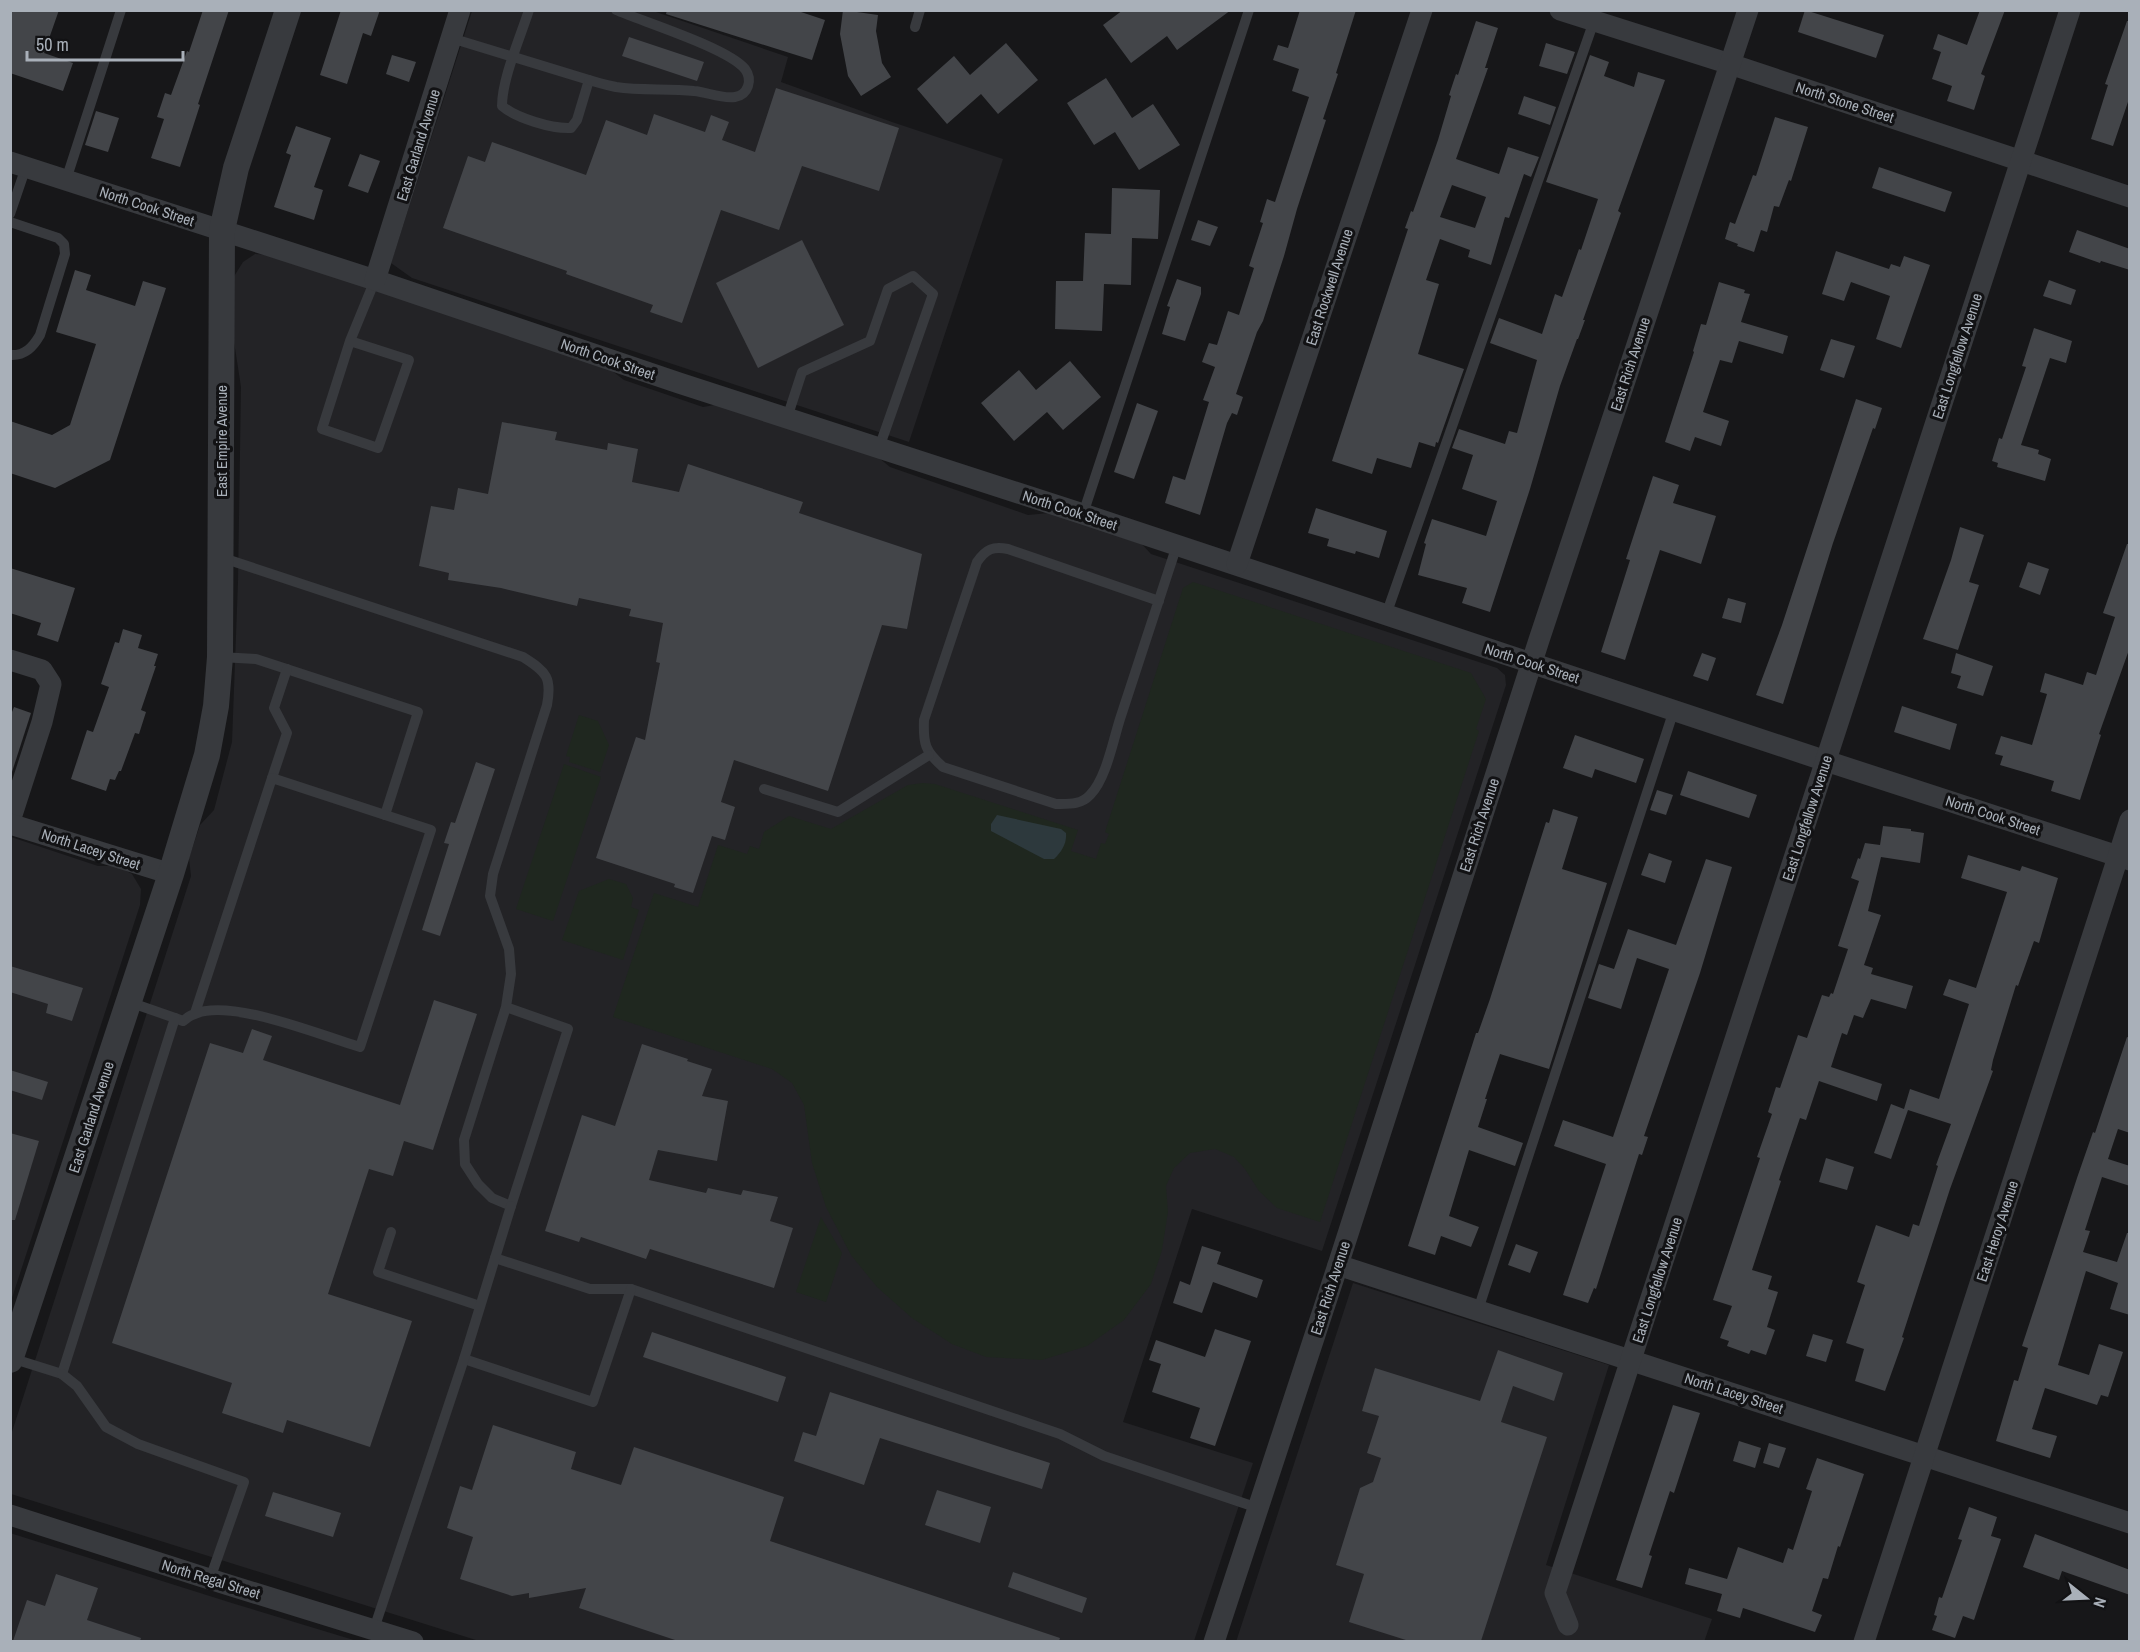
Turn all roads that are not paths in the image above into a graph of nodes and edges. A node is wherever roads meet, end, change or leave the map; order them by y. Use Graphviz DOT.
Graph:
graph roads {
  1 [pos="121,10"];
  2 [pos="288,10"];
  3 [pos="460,10"];
  4 [pos="529,10"];
  5 [pos="616,10"];
  6 [pos="920,10"];
  7 [pos="1249,10"];
  8 [pos="1422,10"];
  9 [pos="1560,10"];
  10 [pos="1748,10"];
  11 [pos="2070,10"];
  12 [pos="1593,21"];
  13 [pos="915,27"];
  14 [pos="451,38"];
  15 [pos="514,57"];
  16 [pos="1730,64"];
  17 [pos="589,81"];
  18 [pos="2021,160"];
  19 [pos="18,164"];
  20 [pos="66,180"];
  21 [pos="2130,197"];
  22 [pos="10,214"];
  23 [pos="10,222"];
  24 [pos="222,230"];
  25 [pos="375,280"];
  26 [pos="350,341"];
  27 [pos="10,355"];
  28 [pos="787,418"];
  29 [pos="879,448"];
  30 [pos="1083,514"];
  31 [pos="1177,545"];
  32 [pos="220,557"];
  33 [pos="1237,564"];
  34 [pos="1159,601"];
  35 [pos="1386,615"];
  36 [pos="220,657"];
  37 [pos="10,660"];
  38 [pos="1531,663"];
  39 [pos="287,669"];
  40 [pos="1674,710"];
  41 [pos="930,755"];
  42 [pos="1826,761"];
  43 [pos="272,778"];
  44 [pos="764,789"];
  45 [pos="385,815"];
  46 [pos="2130,820"];
  47 [pos="10,823"];
  48 [pos="2124,858"];
  49 [pos="171,874"];
  50 [pos="129,1002"];
  51 [pos="506,1007"];
  52 [pos="195,1013"];
  53 [pos="175,1018"];
  54 [pos="511,1206"];
  55 [pos="391,1232"];
  56 [pos="495,1258"];
  57 [pos="1338,1264"];
  58 [pos="631,1289"];
  59 [pos="480,1306"];
  60 [pos="1478,1310"];
  61 [pos="11,1359"];
  62 [pos="464,1359"];
  63 [pos="1631,1360"];
  64 [pos="62,1374"];
  65 [pos="1926,1456"];
  66 [pos="1258,1508"];
  67 [pos="10,1515"];
  68 [pos="2130,1523"];
  69 [pos="210,1579"];
  70 [pos="1569,1625"];
  71 [pos="374,1629"];
  72 [pos="413,1641"];
  73 [pos="1214,1641"];
  74 [pos="1864,1641"];
  1 -- 20 [label="lane"];
  2 -- 24 [label="street, East Empire Avenue"];
  3 -- 14 [label="street, East Garland Avenue"];
  4 -- 15 [label="lane"];
  5 -- 17 [label="lane"];
  6 -- 13 [label="lane"];
  7 -- 30 [label="lane"];
  8 -- 33 [label="street, East Rockwell Avenue"];
  9 -- 12 [label="street, North Stone Street"];
  10 -- 16 [label="street, East Rich Avenue"];
  11 -- 18 [label="street, East Longfellow Avenue"];
  12 -- 16 [label="street, North Stone Street"];
  12 -- 35 [label="lane"];
  14 -- 15 [label="lane"];
  14 -- 25 [label="street, East Garland Avenue"];
  15 -- 17 [label="lane"];
  15 -- 17 [label="lane"];
  16 -- 18 [label="street, North Stone Street"];
  16 -- 38 [label="street, East Rich Avenue"];
  18 -- 21 [label="street, North Stone Street"];
  18 -- 42 [label="street, East Longfellow Avenue"];
  19 -- 20 [label="street, North Cook Street"];
  19 -- 22 [label="lane"];
  20 -- 24 [label="street, North Cook Street"];
  23 -- 27 [label="lane"];
  24 -- 25 [label="street, North Cook Street"];
  24 -- 32 [label="street, East Empire Avenue"];
  25 -- 26 [label="lane"];
  25 -- 28 [label="street, North Cook Street"];
  26 -- 26 [label="lane"];
  28 -- 29 [label="street, North Cook Street"];
  28 -- 29 [label="lane"];
  29 -- 30 [label="street, North Cook Street"];
  30 -- 31 [label="street, North Cook Street"];
  31 -- 33 [label="street, North Cook Street"];
  31 -- 34 [label="lane"];
  32 -- 36 [label="street, East Empire Avenue"];
  32 -- 51 [label="lane"];
  33 -- 35 [label="street, North Cook Street"];
  34 -- 41 [label="lane"];
  34 -- 41 [label="lane"];
  35 -- 38 [label="street, North Cook Street"];
  36 -- 39 [label="lane"];
  36 -- 49 [label="street, East Empire Avenue"];
  37 -- 47 [label="street"];
  38 -- 40 [label="street, North Cook Street"];
  38 -- 57 [label="street, East Rich Avenue"];
  39 -- 43 [label="lane"];
  39 -- 45 [label="lane"];
  40 -- 42 [label="street, North Cook Street"];
  40 -- 60 [label="lane"];
  41 -- 44 [label="lane"];
  42 -- 48 [label="street, North Cook Street"];
  42 -- 63 [label="street, East Longfellow Avenue"];
  43 -- 45 [label="lane"];
  43 -- 52 [label="lane"];
  45 -- 52 [label="lane"];
  46 -- 48 [label="street, East Heroy Avenue"];
  47 -- 49 [label="street, North Lacey Street"];
  48 -- 65 [label="street, East Heroy Avenue"];
  49 -- 50 [label="street, East Garland Avenue"];
  50 -- 53 [label="lane"];
  50 -- 61 [label="street, East Garland Avenue"];
  51 -- 54 [label="lane"];
  51 -- 54 [label="lane"];
  52 -- 53 [label="lane"];
  53 -- 64 [label="lane"];
  54 -- 56 [label="lane"];
  55 -- 59 [label="lane"];
  56 -- 58 [label="lane"];
  56 -- 59 [label="lane"];
  57 -- 60 [label="street, North Lacey Street"];
  57 -- 66 [label="street, East Rich Avenue"];
  58 -- 62 [label="lane"];
  58 -- 66 [label="lane"];
  59 -- 62 [label="lane"];
  60 -- 63 [label="street, North Lacey Street"];
  61 -- 64 [label="lane"];
  62 -- 71 [label="lane"];
  63 -- 65 [label="street, North Lacey Street"];
  63 -- 70 [label="street, East Longfellow Avenue"];
  64 -- 69 [label="lane"];
  65 -- 68 [label="street, North Lacey Street"];
  65 -- 74 [label="street, East Heroy Avenue"];
  66 -- 73 [label="street, East Rich Avenue"];
  67 -- 69 [label="street, North Regal Street"];
  69 -- 71 [label="street, North Regal Street"];
  71 -- 72 [label="street, North Regal Street"];
}
